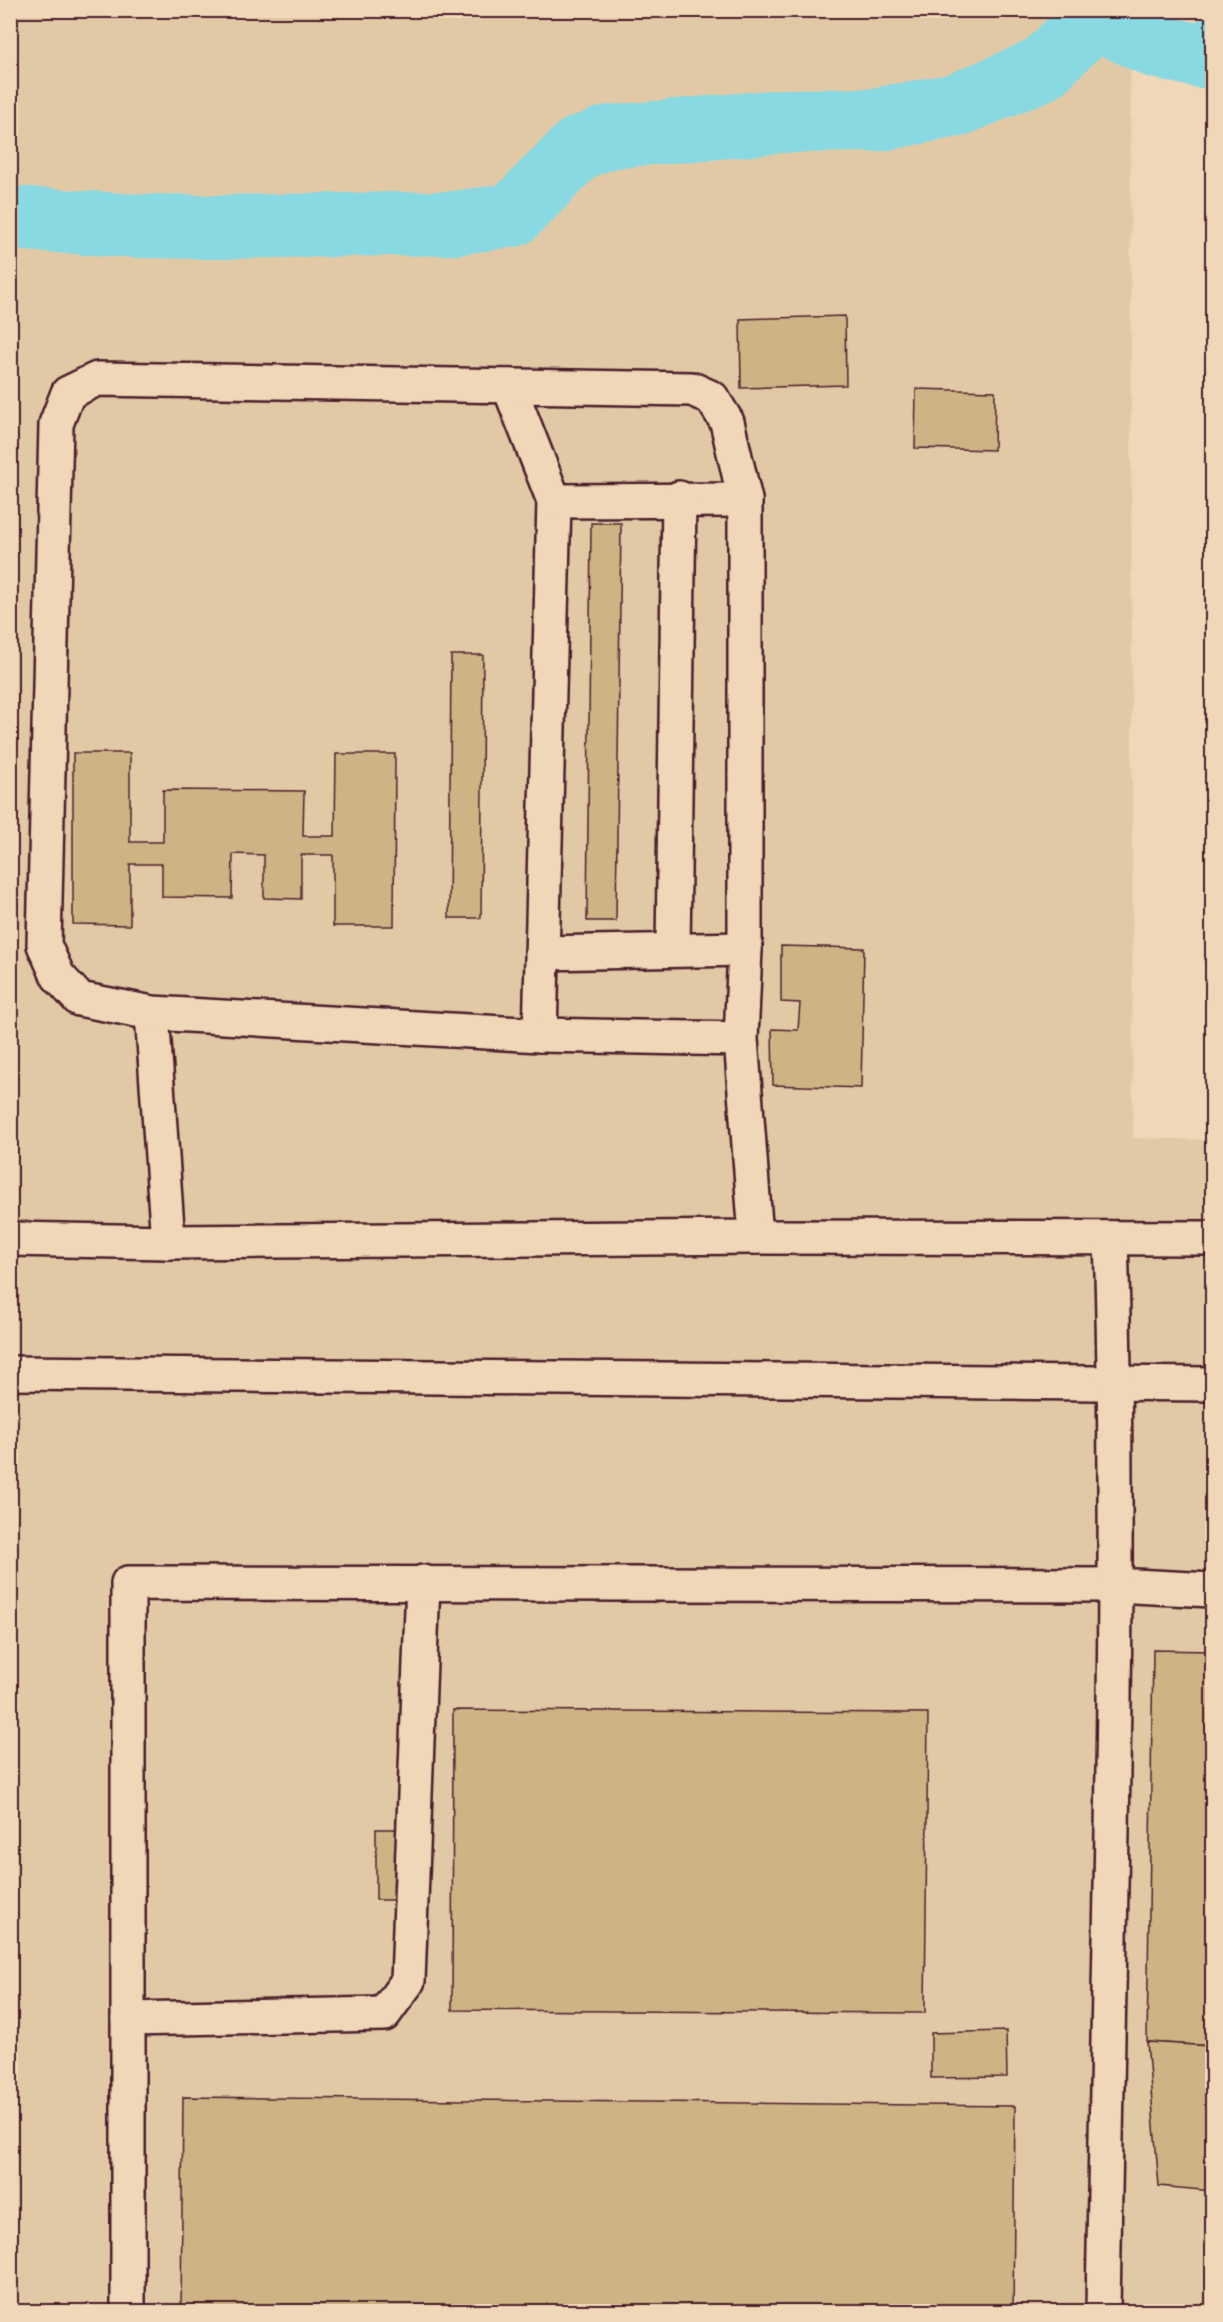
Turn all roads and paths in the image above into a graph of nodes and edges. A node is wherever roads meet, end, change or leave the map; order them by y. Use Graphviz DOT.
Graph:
graph roads {
  1 [pos="509,386"];
  2 [pos="679,498"];
  3 [pos="745,500"];
  4 [pos="554,501"];
  5 [pos="673,949"];
  6 [pos="745,949"];
  7 [pos="542,953"];
  8 [pos="152,1013"];
  9 [pos="540,1035"];
  10 [pos="741,1039"];
  11 [pos="756,1237"];
  12 [pos="1112,1238"];
  13 [pos="1212,1238"];
  14 [pos="10,1239"];
  15 [pos="168,1242"];
  16 [pos="10,1372"];
  17 [pos="1116,1383"];
  18 [pos="1212,1383"];
  19 [pos="423,1582"];
  20 [pos="1114,1585"];
  21 [pos="1212,1590"];
  22 [pos="128,2019"];
  23 [pos="128,2312"];
  24 [pos="1103,2312"];
  1 -- 3 [label="lane"];
  1 -- 4 [label="lane"];
  1 -- 8 [label="lane"];
  2 -- 3 [label="lane"];
  2 -- 4 [label="lane"];
  2 -- 5 [label="lane"];
  3 -- 6 [label="lane"];
  4 -- 7 [label="lane"];
  5 -- 6 [label="lane"];
  5 -- 7 [label="lane"];
  6 -- 10 [label="lane"];
  7 -- 9 [label="lane"];
  8 -- 9 [label="lane"];
  8 -- 15 [label="lane"];
  9 -- 10 [label="lane"];
  10 -- 11 [label="lane"];
  11 -- 12 [label="lane"];
  11 -- 15 [label="lane"];
  12 -- 13 [label="lane"];
  12 -- 17 [label="lane"];
  14 -- 15 [label="lane"];
  16 -- 17 [label="lane"];
  17 -- 18 [label="lane"];
  17 -- 20 [label="lane"];
  19 -- 20 [label="lane"];
  19 -- 22 [label="lane"];
  19 -- 22 [label="lane"];
  20 -- 21 [label="lane"];
  20 -- 24 [label="lane"];
  22 -- 23 [label="lane"];
}
